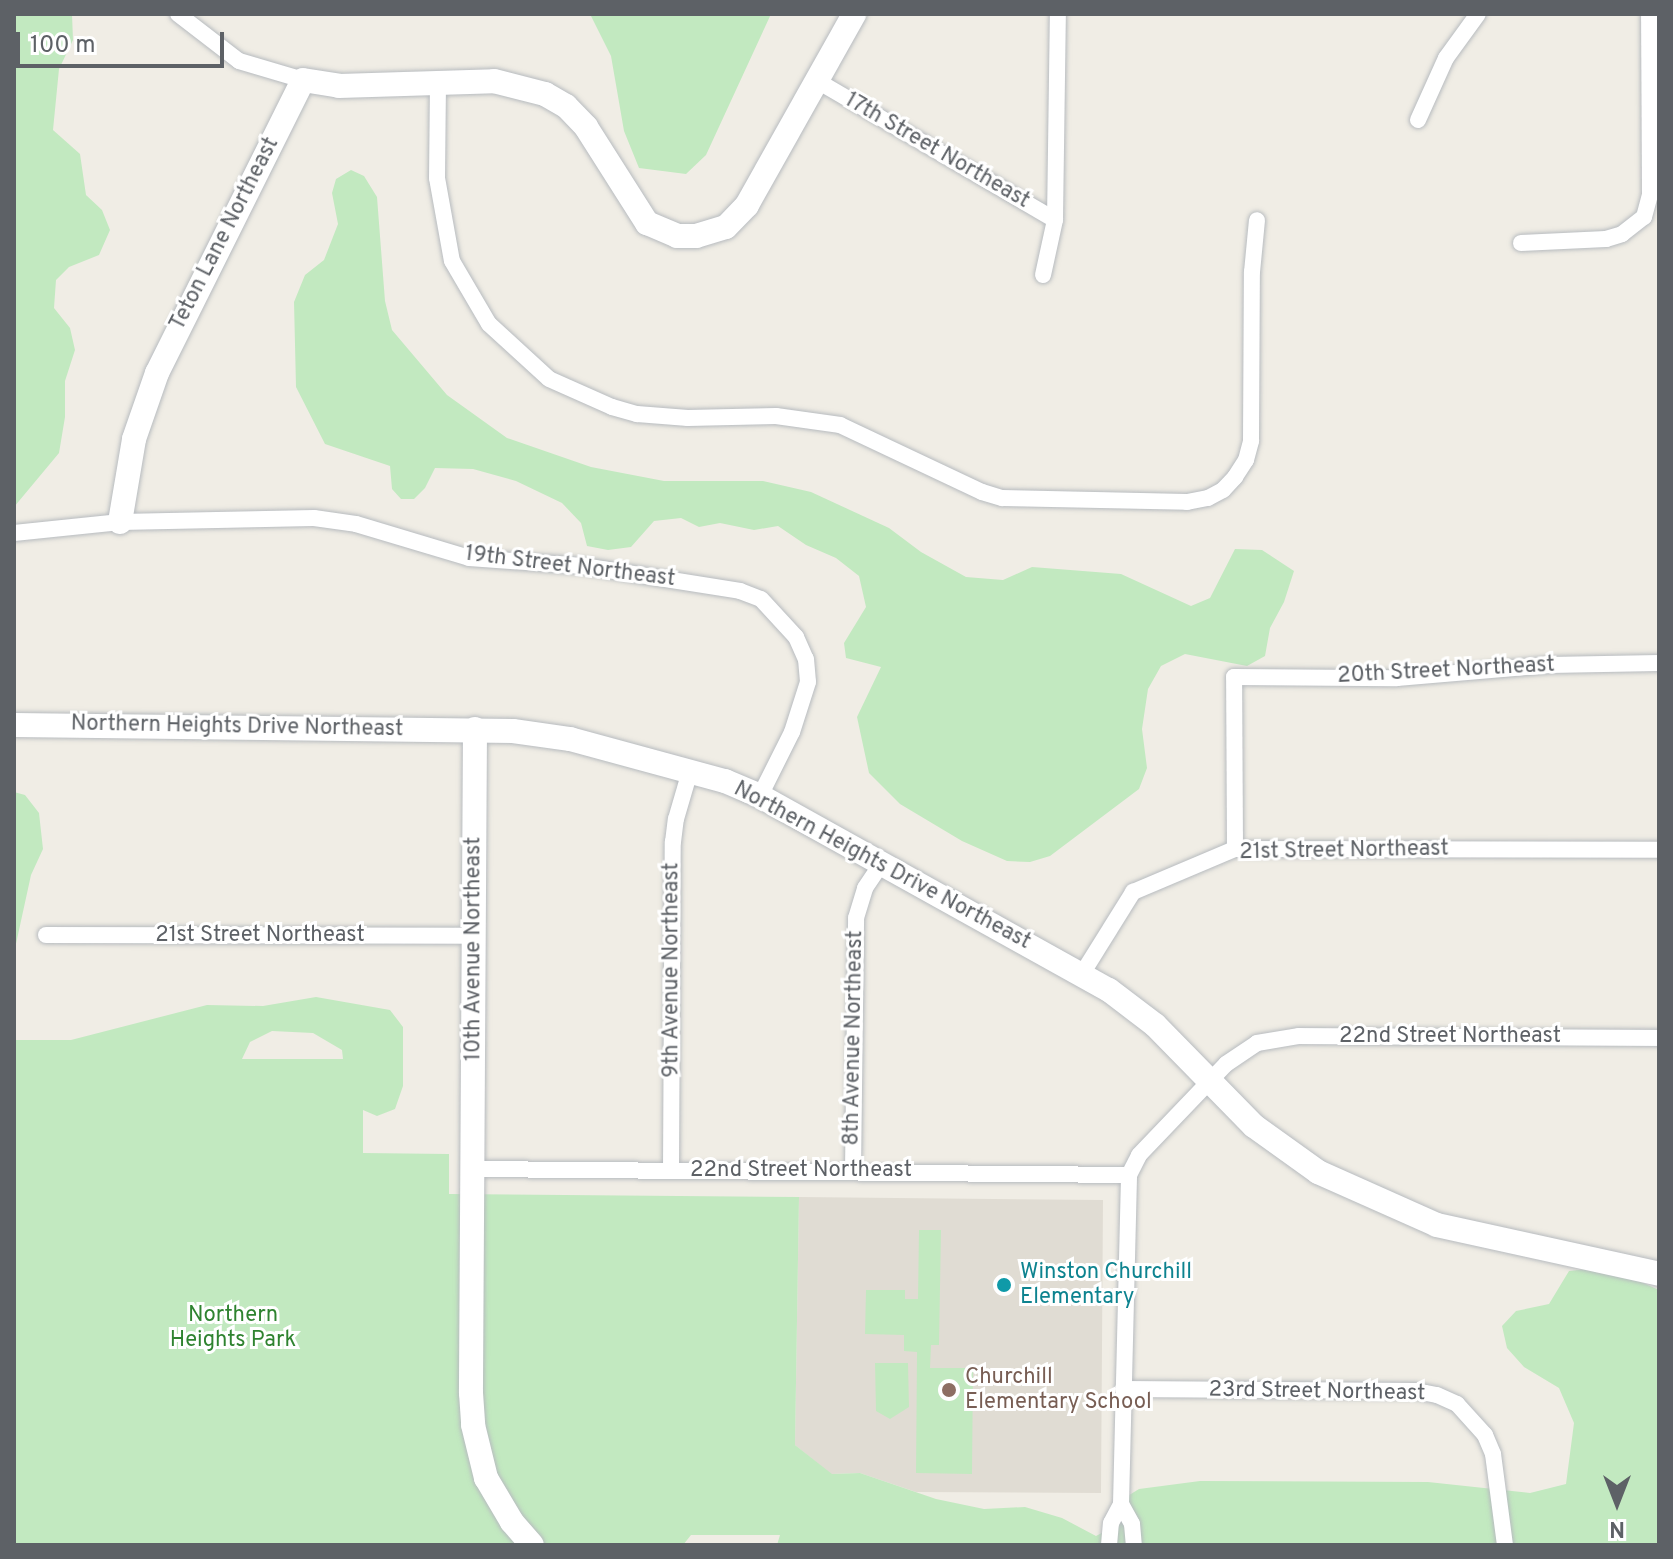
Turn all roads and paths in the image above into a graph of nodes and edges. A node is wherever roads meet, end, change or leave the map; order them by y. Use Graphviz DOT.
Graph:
graph roads {
  1 [pos="178,14"];
  2 [pos="854,14"];
  3 [pos="1058,14"];
  4 [pos="1478,14"];
  5 [pos="1649,14"];
  6 [pos="303,80"];
  7 [pos="819,82"];
  8 [pos="438,83"];
  9 [pos="1418,120"];
  10 [pos="1654,133"];
  11 [pos="1055,220"];
  12 [pos="1257,220"];
  13 [pos="1521,243"];
  14 [pos="1043,275"];
  15 [pos="120,522"];
  16 [pos="14,533"];
  17 [pos="1659,663"];
  18 [pos="14,725"];
  19 [pos="475,729"];
  20 [pos="690,771"];
  21 [pos="760,796"];
  22 [pos="1235,849"];
  23 [pos="1659,850"];
  24 [pos="881,864"];
  25 [pos="46,935"];
  26 [pos="474,936"];
  27 [pos="1082,974"];
  28 [pos="1659,1038"];
  29 [pos="1209,1081"];
  30 [pos="472,1169"];
  31 [pos="671,1170"];
  32 [pos="853,1171"];
  33 [pos="1129,1175"];
  34 [pos="1659,1274"];
  35 [pos="1123,1389"];
  36 [pos="1121,1504"];
  37 [pos="532,1545"];
  38 [pos="1109,1545"];
  39 [pos="1134,1545"];
  40 [pos="1505,1545"];
  1 -- 6 [label="street"];
  2 -- 7 [label="street"];
  3 -- 11 [label="street"];
  4 -- 9 [label="street"];
  5 -- 10 [label="street"];
  6 -- 8 [label="street"];
  6 -- 15 [label="street, Teton Lane Northeast"];
  7 -- 8 [label="street"];
  7 -- 11 [label="street, 17th Street Northeast"];
  8 -- 12 [label="street"];
  10 -- 13 [label="street"];
  11 -- 14 [label="street"];
  15 -- 16 [label="street, 19th Street Northeast"];
  15 -- 21 [label="street, 19th Street Northeast"];
  17 -- 22 [label="street, 20th Street Northeast"];
  18 -- 19 [label="street, Northern Heights Drive Northeast"];
  19 -- 20 [label="street, Northern Heights Drive Northeast"];
  19 -- 26 [label="street, 10th Avenue Northeast"];
  20 -- 21 [label="street, Northern Heights Drive Northeast"];
  20 -- 31 [label="street, 9th Avenue Northeast"];
  21 -- 24 [label="street, Northern Heights Drive Northeast"];
  22 -- 23 [label="street, 21st Street Northeast"];
  22 -- 27 [label="street, 21st Street Northeast"];
  24 -- 27 [label="street, Northern Heights Drive Northeast"];
  24 -- 32 [label="street, 8th Avenue Northeast"];
  25 -- 26 [label="street, 21st Street Northeast"];
  26 -- 30 [label="street, 10th Avenue Northeast"];
  27 -- 29 [label="street, Northern Heights Drive Northeast"];
  28 -- 29 [label="street, 22nd Street Northeast"];
  29 -- 33 [label="street, 22nd Street Northeast"];
  29 -- 34 [label="street, Northern Heights Drive Northeast"];
  30 -- 31 [label="street, 22nd Street Northeast"];
  30 -- 37 [label="street, 10th Avenue Northeast"];
  31 -- 32 [label="street, 22nd Street Northeast"];
  32 -- 33 [label="street, 22nd Street Northeast"];
  33 -- 35 [label="street"];
  35 -- 36 [label="street"];
  35 -- 40 [label="street, 23rd Street Northeast"];
  36 -- 38 [label="street"];
  36 -- 39 [label="street"];
}
